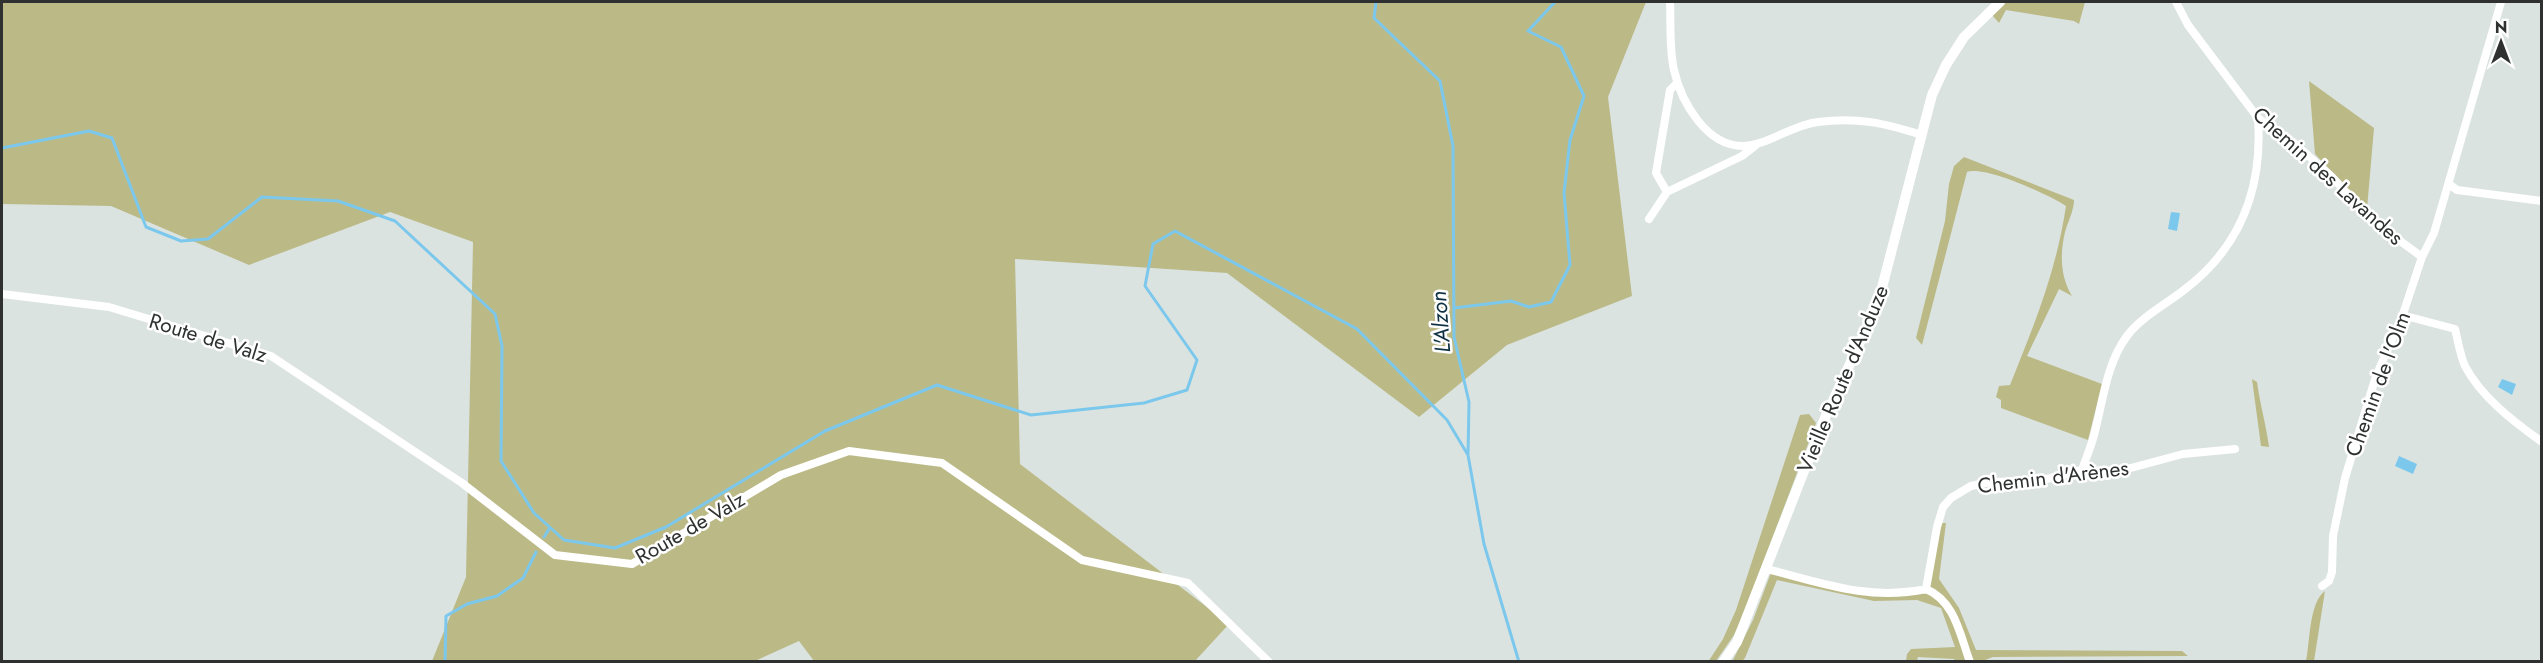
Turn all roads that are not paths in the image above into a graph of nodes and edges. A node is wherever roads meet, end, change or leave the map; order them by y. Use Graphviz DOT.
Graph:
graph roads {
  1 [pos="1670,2"];
  2 [pos="2000,2"];
  3 [pos="2176,2"];
  4 [pos="2501,2"];
  5 [pos="1677,83"];
  6 [pos="2258,118"];
  7 [pos="1922,135"];
  8 [pos="1757,144"];
  9 [pos="2449,184"];
  10 [pos="1666,192"];
  11 [pos="2541,201"];
  12 [pos="1649,219"];
  13 [pos="2422,257"];
  14 [pos="2,294"];
  15 [pos="2402,315"];
  16 [pos="2541,442"];
  17 [pos="2235,449"];
  18 [pos="2082,470"];
  19 [pos="1767,569"];
  20 [pos="2322,586"];
  21 [pos="1926,589"];
  22 [pos="1269,662"];
  23 [pos="1723,662"];
  24 [pos="1970,662"];
  1 -- 5 [label="street"];
  2 -- 7 [label="street, Vieille Route d'Anduze"];
  3 -- 6 [label="street, Chemin des Lavandes"];
  4 -- 9 [label="street, Chemin de l'Olm"];
  5 -- 8 [label="street"];
  5 -- 10 [label="street"];
  6 -- 13 [label="street, Chemin des Lavandes"];
  6 -- 18 [label="street"];
  7 -- 8 [label="street"];
  7 -- 19 [label="street, Vieille Route d'Anduze"];
  8 -- 10 [label="street"];
  9 -- 11 [label="street"];
  9 -- 13 [label="street, Chemin de l'Olm"];
  10 -- 12 [label="street"];
  13 -- 15 [label="street, Chemin de l'Olm"];
  14 -- 22 [label="street, Route de Valz"];
  15 -- 16 [label="street"];
  15 -- 20 [label="street, Chemin de l'Olm"];
  17 -- 18 [label="street, Chemin d'Arènes"];
  18 -- 21 [label="street, Chemin d'Arènes"];
  19 -- 21 [label="street"];
  19 -- 23 [label="street, Vieille Route d'Anduze"];
  21 -- 24 [label="street"];
}
